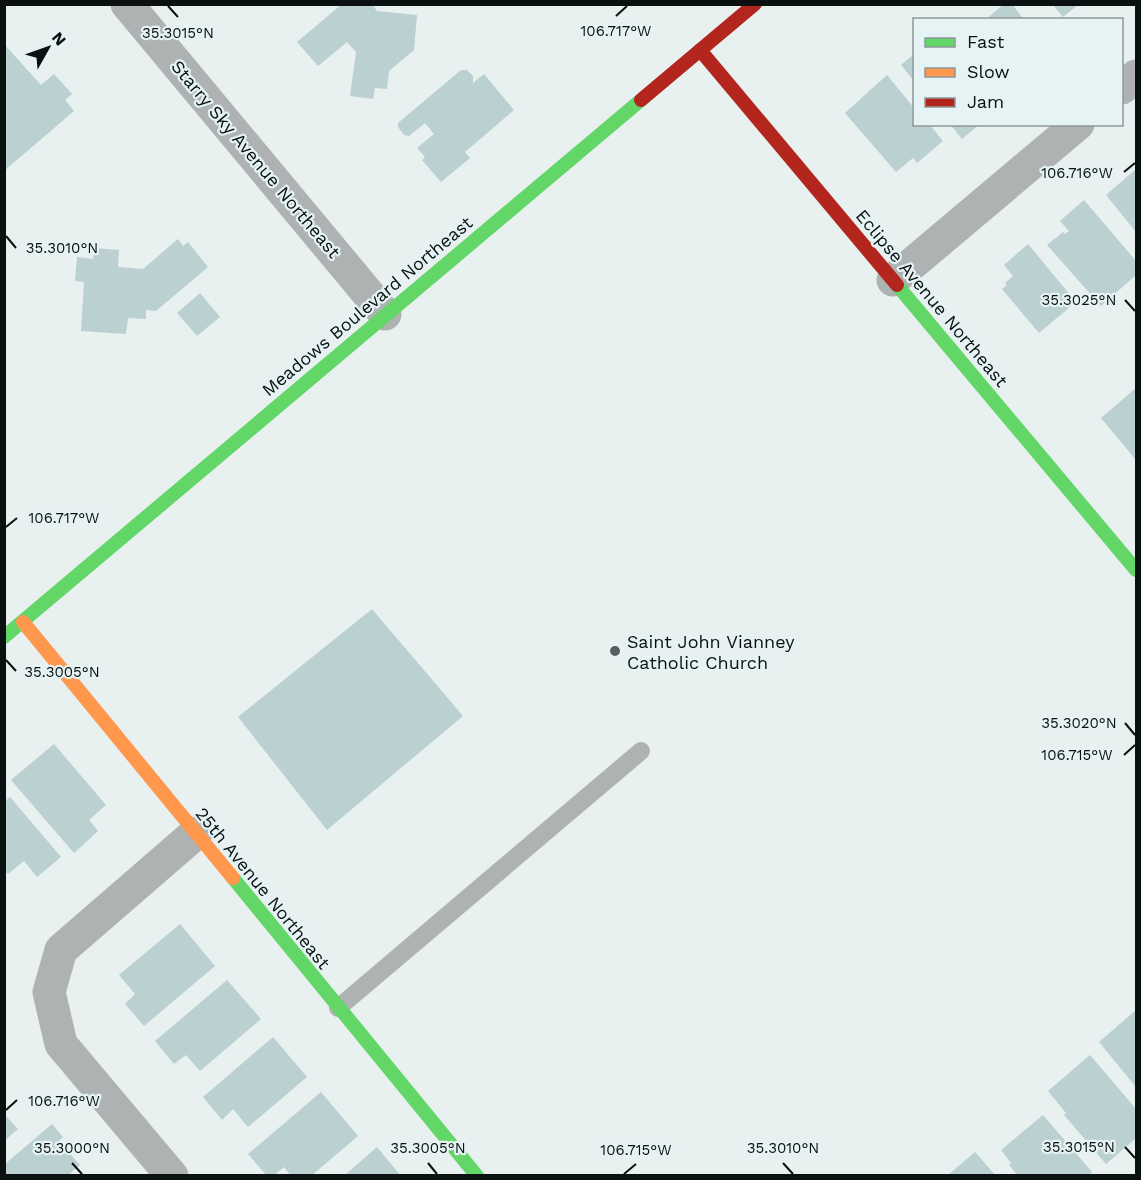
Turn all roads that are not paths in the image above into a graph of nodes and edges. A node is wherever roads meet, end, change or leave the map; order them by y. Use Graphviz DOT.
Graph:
graph roads {
  1 [pos="127,4"];
  2 [pos="755,4"];
  3 [pos="700,50"];
  4 [pos="1137,76"];
  5 [pos="1123,87"];
  6 [pos="1076,126"];
  7 [pos="893,280"];
  8 [pos="385,314"];
  9 [pos="1137,570"];
  10 [pos="23,622"];
  11 [pos="4,637"];
  12 [pos="641,751"];
  13 [pos="196,833"];
  14 [pos="338,1008"];
  15 [pos="172,1176"];
  16 [pos="477,1176"];
  1 -- 8 [label="street, Starry Sky Avenue Northeast"];
  2 -- 3 [label="street, Meadows Boulevard Northeast"];
  3 -- 7 [label="street, Eclipse Avenue Northeast"];
  3 -- 8 [label="street, Meadows Boulevard Northeast"];
  4 -- 5 [label="street"];
  6 -- 7 [label="street"];
  7 -- 9 [label="street, Eclipse Avenue Northeast"];
  8 -- 10 [label="street, Meadows Boulevard Northeast"];
  10 -- 11 [label="street, Meadows Boulevard Northeast"];
  10 -- 13 [label="street, 25th Avenue Northeast"];
  12 -- 14 [label="lane"];
  13 -- 14 [label="street, 25th Avenue Northeast"];
  13 -- 15 [label="street"];
  14 -- 16 [label="street, 25th Avenue Northeast"];
}
